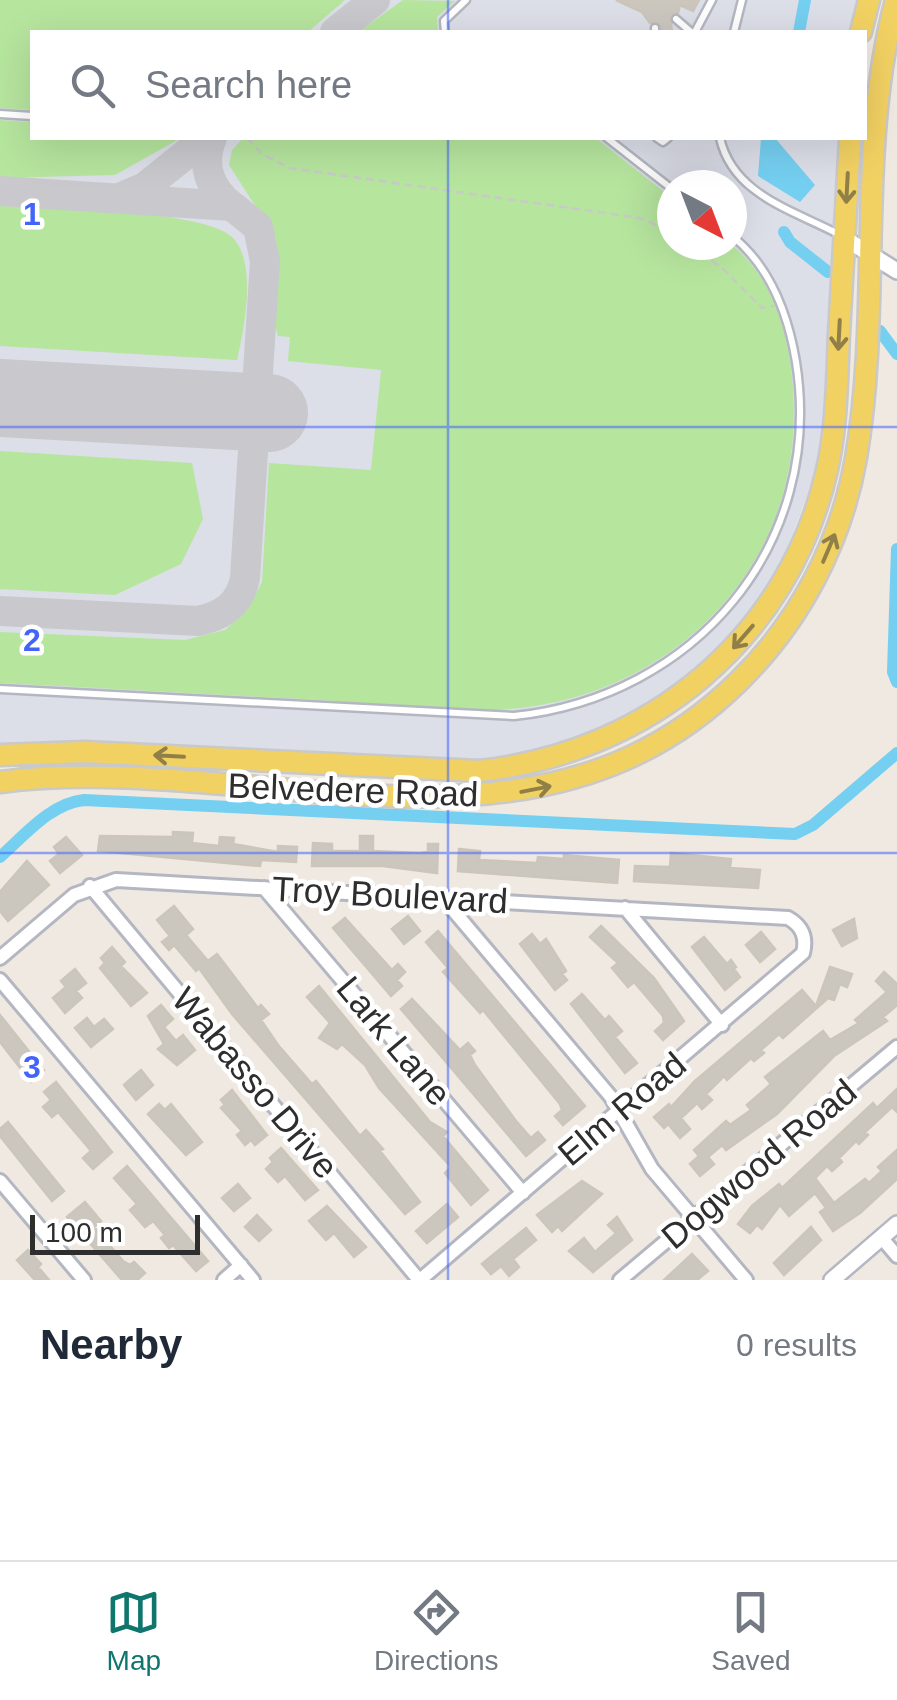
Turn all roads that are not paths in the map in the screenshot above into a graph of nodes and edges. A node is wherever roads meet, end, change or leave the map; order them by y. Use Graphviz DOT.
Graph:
graph roads {
  1 [pos="466,0"];
  2 [pos="712,0"];
  3 [pos="742,0"];
  4 [pos="868,0"];
  5 [pos="896,0"];
  6 [pos="676,18"];
  7 [pos="445,30"];
  8 [pos="691,30"];
  9 [pos="694,30"];
  10 [pos="734,30"];
  11 [pos="861,30"];
  12 [pos="0,114"];
  13 [pos="30,116"];
  14 [pos="610,140"];
  15 [pos="721,140"];
  16 [pos="850,140"];
  17 [pos="657,177"];
  18 [pos="844,238"];
  19 [pos="747,250"];
  20 [pos="870,252"];
  21 [pos="897,271"];
  22 [pos="0,689"];
  23 [pos="0,755"];
  24 [pos="266,762"];
  25 [pos="0,782"];
  26 [pos="264,788"];
  27 [pos="90,886"];
  28 [pos="264,888"];
  29 [pos="442,898"];
  30 [pos="625,908"];
  31 [pos="801,928"];
  32 [pos="0,958"];
  33 [pos="0,980"];
  34 [pos="722,1025"];
  35 [pos="897,1047"];
  36 [pos="620,1111"];
  37 [pos="0,1181"];
  38 [pos="523,1193"];
  39 [pos="694,1218"];
  40 [pos="897,1224"];
  41 [pos="881,1237"];
  42 [pos="897,1256"];
  43 [pos="241,1266"];
  44 [pos="84,1280"];
  45 [pos="224,1280"];
  46 [pos="253,1280"];
  47 [pos="420,1280"];
  48 [pos="620,1280"];
  49 [pos="746,1280"];
  50 [pos="832,1280"];
  1 -- 7 [label="lane"];
  2 -- 9 [label="lane"];
  3 -- 10 [label="lane"];
  4 -- 11 [label="main road"];
  5 -- 20 [label="main road, Belvedere Road"];
  6 -- 8 [label="lane"];
  12 -- 13 [label="lane"];
  14 -- 17 [label="lane"];
  15 -- 18 [label="lane"];
  16 -- 18 [label="main road, Belvedere Road, one-way"];
  18 -- 20 [label="street"];
  18 -- 24 [label="main road, Belvedere Road, one-way"];
  19 -- 22 [label="lane"];
  20 -- 21 [label="street"];
  26 -- 20 [label="main road, Belvedere Road, one-way"];
  24 -- 23 [label="main road, Belvedere Road, one-way"];
  24 -- 26 [label="main road"];
  25 -- 26 [label="main road, Belvedere Road"];
  27 -- 28 [label="street, Troy Boulevard"];
  27 -- 32 [label="street"];
  27 -- 47 [label="street, Wabasso Drive"];
  28 -- 29 [label="street, Troy Boulevard"];
  28 -- 38 [label="street, Lark Lane"];
  29 -- 30 [label="street, Troy Boulevard"];
  29 -- 36 [label="street"];
  30 -- 31 [label="street, Troy Boulevard"];
  30 -- 34 [label="street"];
  31 -- 34 [label="street, Elm Road"];
  33 -- 43 [label="street"];
  34 -- 36 [label="street, Elm Road"];
  35 -- 39 [label="street, Dogwood Road"];
  36 -- 38 [label="street, Elm Road"];
  36 -- 39 [label="street"];
  37 -- 44 [label="street"];
  38 -- 47 [label="street, Elm Road"];
  39 -- 48 [label="street, Dogwood Road"];
  39 -- 49 [label="street"];
  40 -- 41 [label="street"];
  41 -- 42 [label="street"];
  41 -- 50 [label="street"];
  43 -- 45 [label="street"];
  43 -- 46 [label="street"];
}
